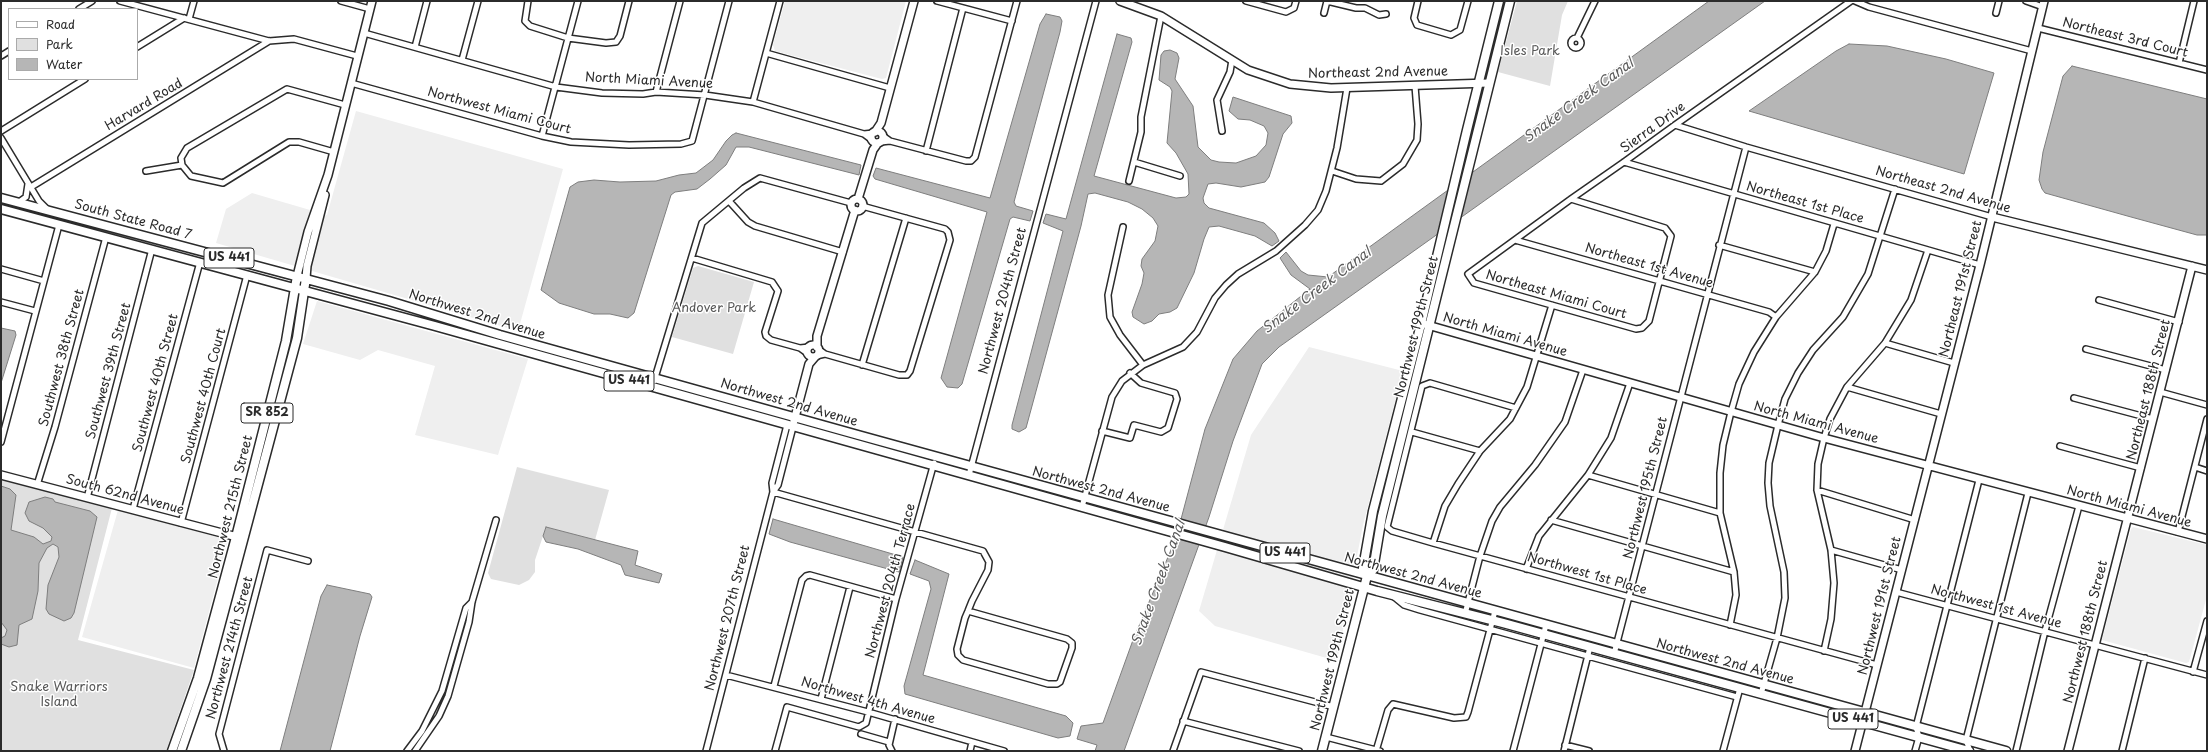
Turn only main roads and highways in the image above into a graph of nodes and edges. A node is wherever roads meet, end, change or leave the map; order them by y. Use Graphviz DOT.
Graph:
graph roads {
  1 [pos="1500,1"];
  2 [pos="1510,1"];
  3 [pos="1,198"];
  4 [pos="1,209"];
  5 [pos="108,226"];
  6 [pos="125,231"];
  7 [pos="87,232"];
  8 [pos="106,237"];
  9 [pos="297,276"];
  10 [pos="306,278"];
  11 [pos="296,288"];
  12 [pos="305,291"];
  13 [pos="272,393"];
  14 [pos="282,396"];
  15 [pos="240,538"];
  16 [pos="1367,576"];
  17 [pos="1364,588"];
  18 [pos="172,751"];
  19 [pos="181,751"];
  20 [pos="1322,751"];
  21 [pos="1969,751"];
  22 [pos="2006,751"];
  1 -- 16 [label="main road, Northwest 199th Street"];
  2 -- 16 [label="main road, Northwest 199th Street"];
  3 -- 5 [label="main road, South State Road 7 / US 441"];
  4 -- 7 [label="main road, South State Road 7 / US 441"];
  5 -- 6 [label="main road, South State Road 7 / US 441"];
  5 -- 7 [label="main road"];
  6 -- 8 [label="main road"];
  6 -- 9 [label="main road, South State Road 7 / US 441"];
  7 -- 8 [label="main road, South State Road 7 / US 441"];
  8 -- 11 [label="main road, South State Road 7 / US 441"];
  9 -- 10 [label="main road, South State Road 7 / US 441"];
  9 -- 11 [label="main road, Northwest 215th Street / SR 852"];
  10 -- 12 [label="main road, Northwest 215th Street / SR 852"];
  10 -- 16 [label="main road, Northwest 2nd Avenue / US 441"];
  11 -- 12 [label="main road, South State Road 7 / US 441"];
  11 -- 13 [label="main road, Northwest 215th Street / SR 852"];
  12 -- 14 [label="main road, Northwest 215th Street / SR 852"];
  12 -- 17 [label="main road, Northwest 2nd Avenue / US 441"];
  13 -- 14 [label="main road"];
  13 -- 15 [label="main road, Northwest 215th Street / SR 852"];
  14 -- 15 [label="main road, Northwest 215th Street / SR 852"];
  15 -- 18 [label="main road, Northwest 215th Street / SR 852"];
  15 -- 19 [label="main road, Northwest 215th Street / SR 852"];
  16 -- 17 [label="main road, Northwest 199th Street"];
  16 -- 22 [label="main road, Northwest 2nd Avenue / US 441"];
  17 -- 20 [label="main road, Northwest 199th Street"];
  17 -- 21 [label="main road, Northwest 2nd Avenue / US 441"];
}
